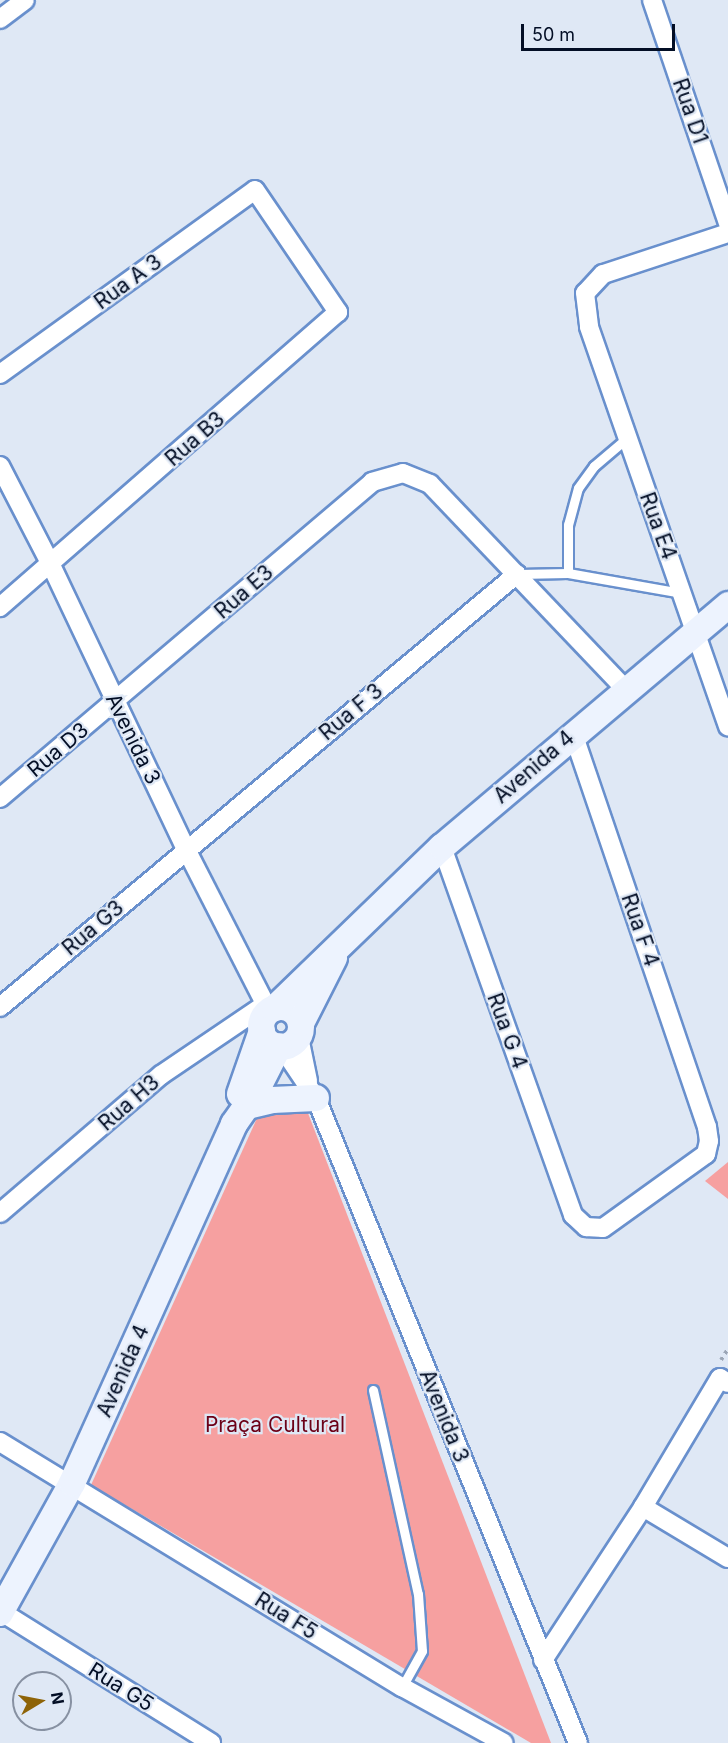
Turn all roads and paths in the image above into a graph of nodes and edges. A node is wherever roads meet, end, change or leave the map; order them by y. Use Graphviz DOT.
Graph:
graph roads {
  1 [pos="26,0"];
  2 [pos="652,0"];
  3 [pos="0,19"];
  4 [pos="728,223"];
  5 [pos="728,233"];
  6 [pos="338,312"];
  7 [pos="0,375"];
  8 [pos="627,438"];
  9 [pos="0,466"];
  10 [pos="51,565"];
  11 [pos="568,573"];
  12 [pos="517,574"];
  13 [pos="682,593"];
  14 [pos="728,605"];
  15 [pos="0,608"];
  16 [pos="696,633"];
  17 [pos="627,691"];
  18 [pos="115,701"];
  19 [pos="728,726"];
  20 [pos="573,733"];
  21 [pos="0,798"];
  22 [pos="442,847"];
  23 [pos="186,849"];
  24 [pos="0,1006"];
  25 [pos="279,1026"];
  26 [pos="313,1093"];
  27 [pos="240,1115"];
  28 [pos="0,1213"];
  29 [pos="573,1215"];
  30 [pos="724,1381"];
  31 [pos="373,1390"];
  32 [pos="0,1442"];
  33 [pos="72,1484"];
  34 [pos="643,1507"];
  35 [pos="728,1558"];
  36 [pos="0,1612"];
  37 [pos="543,1660"];
  38 [pos="402,1687"];
  39 [pos="211,1743"];
  40 [pos="504,1743"];
  41 [pos="578,1743"];
  1 -- 3 [label="street"];
  2 -- 4 [label="street, Rua D1"];
  5 -- 8 [label="street, Rua E4"];
  6 -- 7 [label="street, Rua A 3"];
  6 -- 10 [label="street, Rua B3"];
  8 -- 11 [label="lane"];
  8 -- 13 [label="street, Rua E4"];
  9 -- 10 [label="street, Avenida 3"];
  10 -- 15 [label="street, Rua B3"];
  10 -- 18 [label="street, Avenida 3"];
  11 -- 12 [label="lane"];
  11 -- 13 [label="lane"];
  12 -- 17 [label="street"];
  12 -- 18 [label="street, Rua E3"];
  12 -- 23 [label="street, Rua F 3"];
  13 -- 16 [label="street, Rua E4"];
  14 -- 16 [label="street, Avenida 4"];
  16 -- 17 [label="street, Avenida 4"];
  16 -- 19 [label="street, Rua E4"];
  17 -- 20 [label="street, Avenida 4"];
  18 -- 21 [label="street, Rua D3"];
  18 -- 23 [label="street, Avenida 3"];
  20 -- 22 [label="street, Avenida 4"];
  20 -- 29 [label="street, Rua F 4"];
  22 -- 25 [label="street, Avenida 4"];
  22 -- 29 [label="street, Rua G 4"];
  23 -- 24 [label="street, Rua G3"];
  23 -- 25 [label="street, Avenida 3"];
  25 -- 26 [label="street, Avenida 3"];
  25 -- 27 [label="street, Avenida 4"];
  25 -- 28 [label="street, Rua H3"];
  26 -- 27 [label="street"];
  26 -- 37 [label="street, Avenida 3"];
  27 -- 33 [label="street, Avenida 4"];
  30 -- 34 [label="street"];
  31 -- 38 [label="lane"];
  32 -- 33 [label="street, Rua F5"];
  33 -- 36 [label="street, Avenida 4"];
  33 -- 38 [label="street, Rua F5"];
  34 -- 35 [label="street"];
  34 -- 37 [label="street"];
  36 -- 39 [label="street, Rua G5"];
  37 -- 41 [label="street, Avenida 3"];
  38 -- 40 [label="street, Rua F5"];
}
